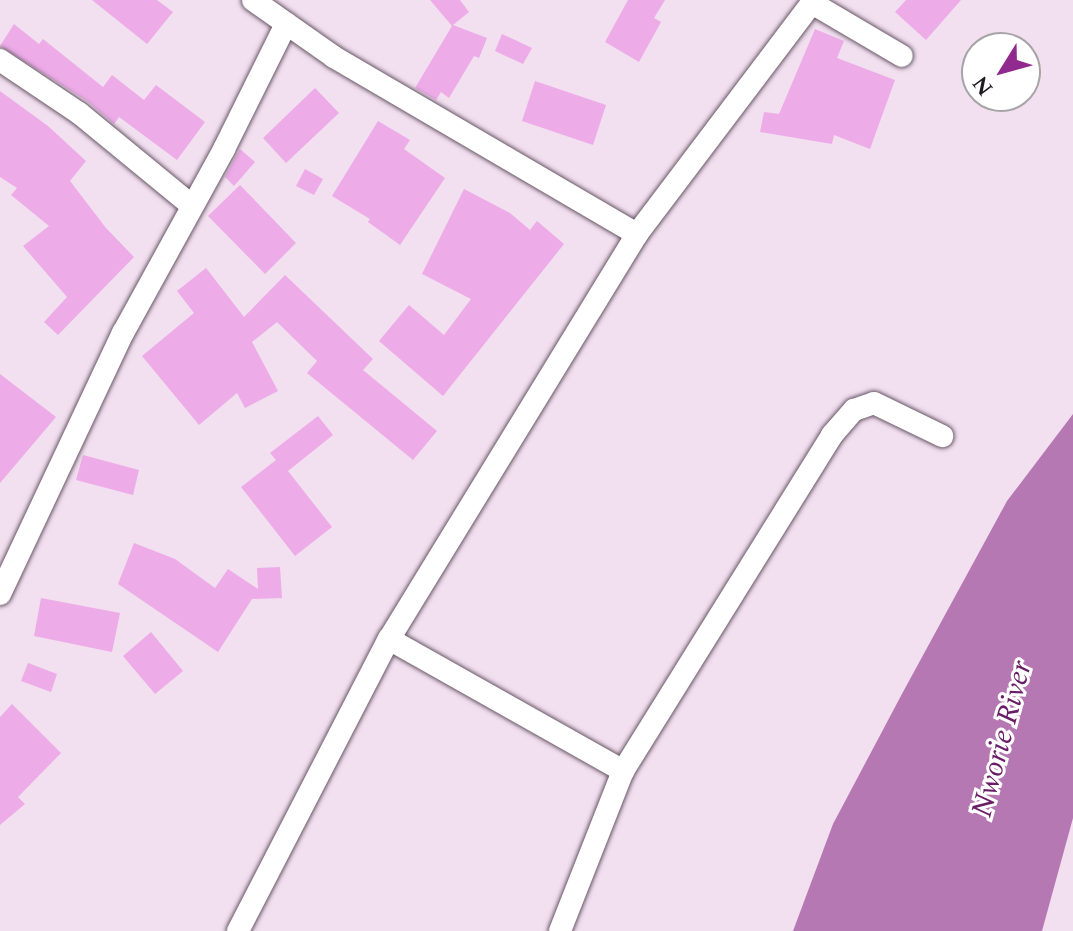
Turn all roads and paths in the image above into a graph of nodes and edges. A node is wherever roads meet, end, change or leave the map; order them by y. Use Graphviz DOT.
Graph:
graph roads {
  1 [pos="253,0"];
  2 [pos="813,1"];
  3 [pos="286,24"];
  4 [pos="902,56"];
  5 [pos="0,60"];
  6 [pos="191,205"];
  7 [pos="637,234"];
  8 [pos="942,436"];
  9 [pos="0,594"];
  10 [pos="389,639"];
  11 [pos="623,771"];
  12 [pos="238,931"];
  13 [pos="560,931"];
  1 -- 3 [label="street"];
  2 -- 4 [label="street"];
  2 -- 7 [label="street"];
  3 -- 6 [label="street"];
  3 -- 7 [label="street"];
  5 -- 6 [label="street"];
  6 -- 9 [label="street"];
  7 -- 10 [label="street"];
  8 -- 11 [label="street"];
  10 -- 11 [label="street"];
  10 -- 12 [label="street"];
  11 -- 13 [label="street"];
}
